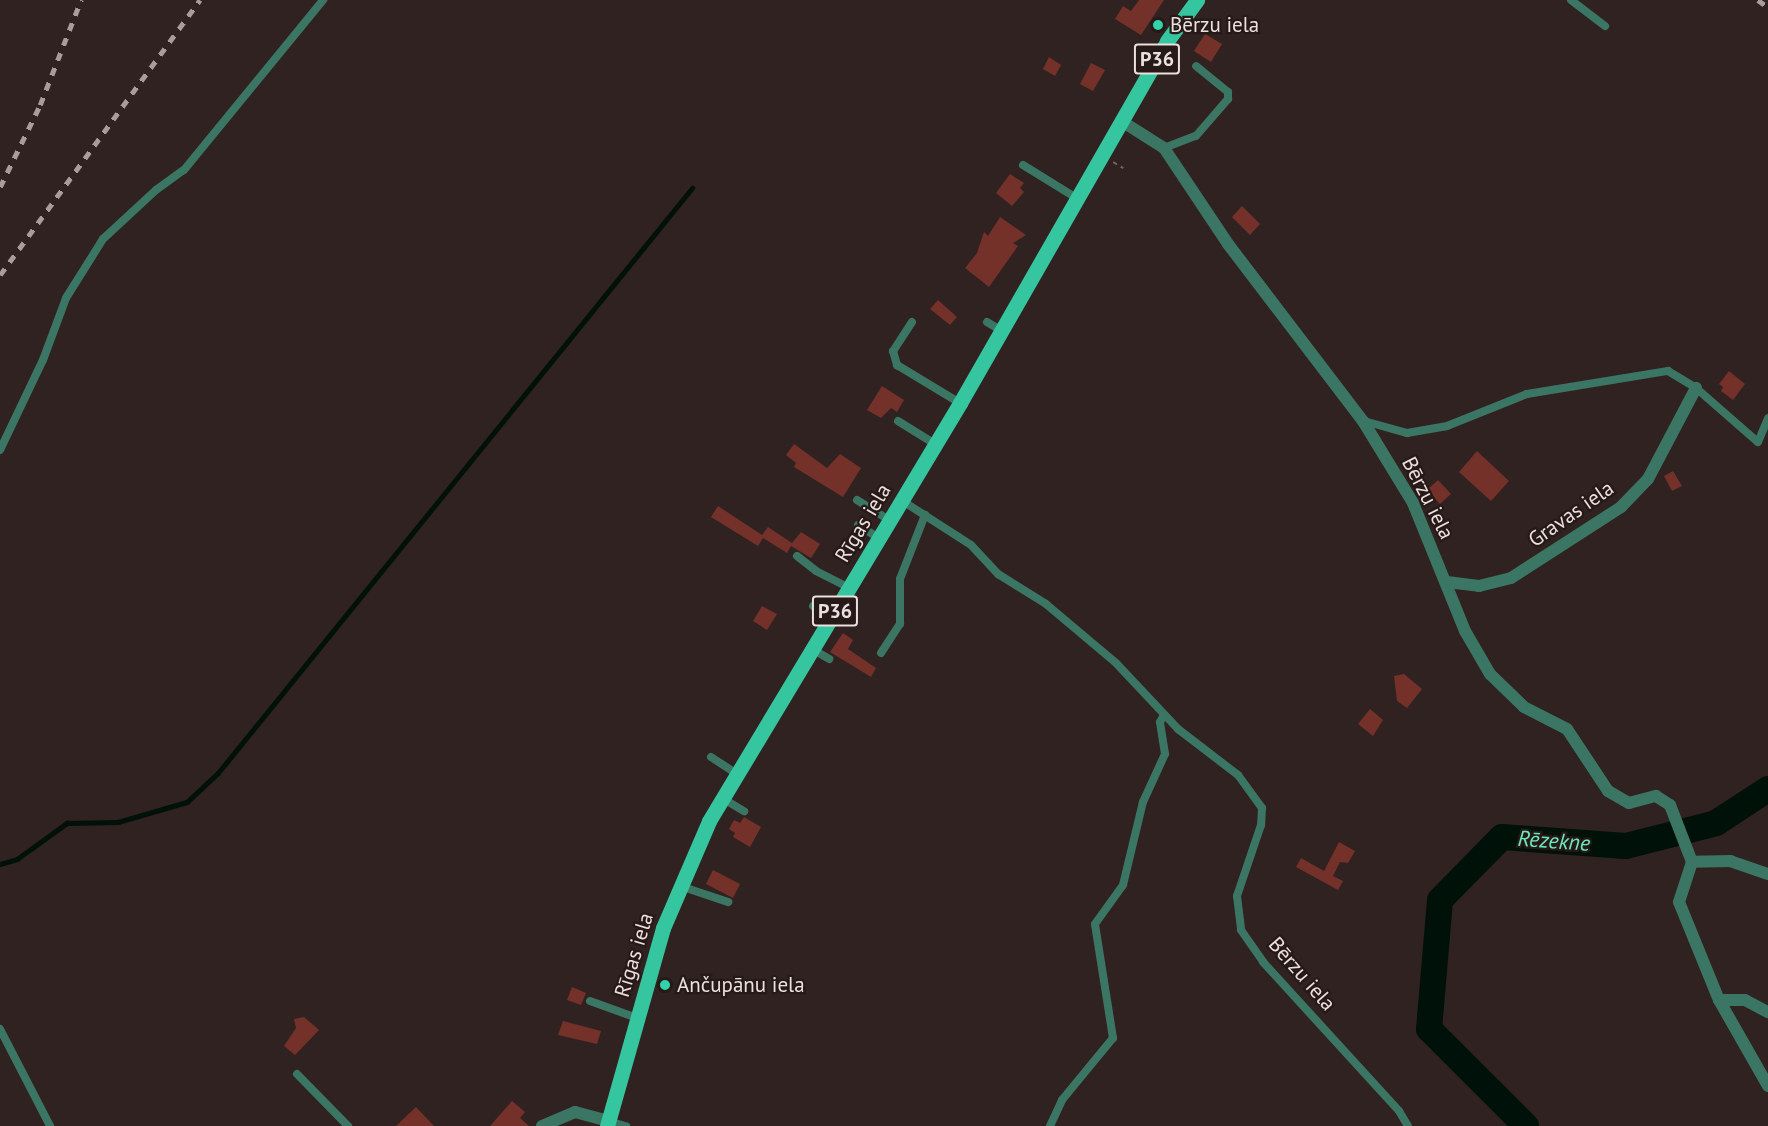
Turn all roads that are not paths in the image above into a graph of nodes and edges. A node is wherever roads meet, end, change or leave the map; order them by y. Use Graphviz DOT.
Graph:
graph roads {
  1 [pos="323,0"];
  2 [pos="1197,0"];
  3 [pos="1571,0"];
  4 [pos="1605,26"];
  5 [pos="1196,66"];
  6 [pos="1123,122"];
  7 [pos="1164,148"];
  8 [pos="1023,165"];
  9 [pos="1079,200"];
  10 [pos="912,322"];
  11 [pos="987,322"];
  12 [pos="1002,331"];
  13 [pos="1696,388"];
  14 [pos="960,403"];
  15 [pos="1768,418"];
  16 [pos="898,421"];
  17 [pos="1363,421"];
  18 [pos="935,444"];
  19 [pos="0,450"];
  20 [pos="857,500"];
  21 [pos="901,500"];
  22 [pos="925,515"];
  23 [pos="889,520"];
  24 [pos="858,525"];
  25 [pos="879,538"];
  26 [pos="797,556"];
  27 [pos="1447,582"];
  28 [pos="849,588"];
  29 [pos="813,606"];
  30 [pos="831,617"];
  31 [pos="812,648"];
  32 [pos="881,653"];
  33 [pos="829,659"];
  34 [pos="1164,715"];
  35 [pos="711,757"];
  36 [pos="736,773"];
  37 [pos="721,798"];
  38 [pos="744,811"];
  39 [pos="1690,856"];
  40 [pos="1768,874"];
  41 [pos="679,886"];
  42 [pos="728,902"];
  43 [pos="1719,1000"];
  44 [pos="590,1001"];
  45 [pos="1768,1012"];
  46 [pos="637,1018"];
  47 [pos="0,1029"];
  48 [pos="297,1074"];
  49 [pos="1768,1086"];
  50 [pos="607,1123"];
  51 [pos="50,1126"];
  52 [pos="348,1126"];
  53 [pos="542,1126"];
  54 [pos="626,1126"];
  55 [pos="1050,1126"];
  56 [pos="1408,1126"];
  1 -- 19 [label="lane"];
  2 -- 6 [label="main road, Rīgas iela / P36"];
  3 -- 4 [label="lane"];
  5 -- 7 [label="lane"];
  6 -- 7 [label="street, Bērzu iela"];
  6 -- 9 [label="main road, Rīgas iela / P36"];
  7 -- 17 [label="street, Bērzu iela"];
  8 -- 9 [label="lane"];
  9 -- 12 [label="main road, Rīgas iela / P36"];
  10 -- 14 [label="lane"];
  11 -- 12 [label="lane"];
  12 -- 14 [label="main road, Rīgas iela / P36"];
  13 -- 15 [label="lane"];
  13 -- 17 [label="lane"];
  13 -- 27 [label="street, Gravas iela"];
  14 -- 18 [label="main road, Rīgas iela / P36"];
  16 -- 18 [label="lane"];
  17 -- 27 [label="street, Bērzu iela"];
  18 -- 21 [label="main road, Rīgas iela / P36"];
  20 -- 23 [label="lane"];
  21 -- 22 [label="lane"];
  21 -- 23 [label="main road, Rīgas iela / P36"];
  22 -- 32 [label="lane"];
  22 -- 34 [label="lane"];
  23 -- 25 [label="main road, Rīgas iela / P36"];
  24 -- 25 [label="lane"];
  25 -- 28 [label="main road, Rīgas iela / P36"];
  26 -- 28 [label="lane"];
  27 -- 39 [label="street, Bērzu iela"];
  28 -- 30 [label="main road, Rīgas iela / P36"];
  29 -- 30 [label="lane"];
  30 -- 31 [label="main road, Rīgas iela / P36"];
  31 -- 33 [label="lane"];
  31 -- 36 [label="main road, Rīgas iela / P36"];
  34 -- 55 [label="lane"];
  34 -- 56 [label="lane, Bērzu iela"];
  35 -- 36 [label="lane"];
  36 -- 37 [label="main road, Rīgas iela / P36"];
  37 -- 38 [label="lane"];
  37 -- 41 [label="main road, Rīgas iela / P36"];
  39 -- 40 [label="street"];
  39 -- 43 [label="street"];
  41 -- 42 [label="lane"];
  41 -- 46 [label="main road, Rīgas iela / P36"];
  43 -- 45 [label="street"];
  43 -- 49 [label="street"];
  44 -- 46 [label="lane"];
  46 -- 50 [label="main road, Rīgas iela / P36"];
  47 -- 51 [label="lane"];
  48 -- 52 [label="lane"];
  50 -- 53 [label="street"];
  50 -- 54 [label="lane"];
}
